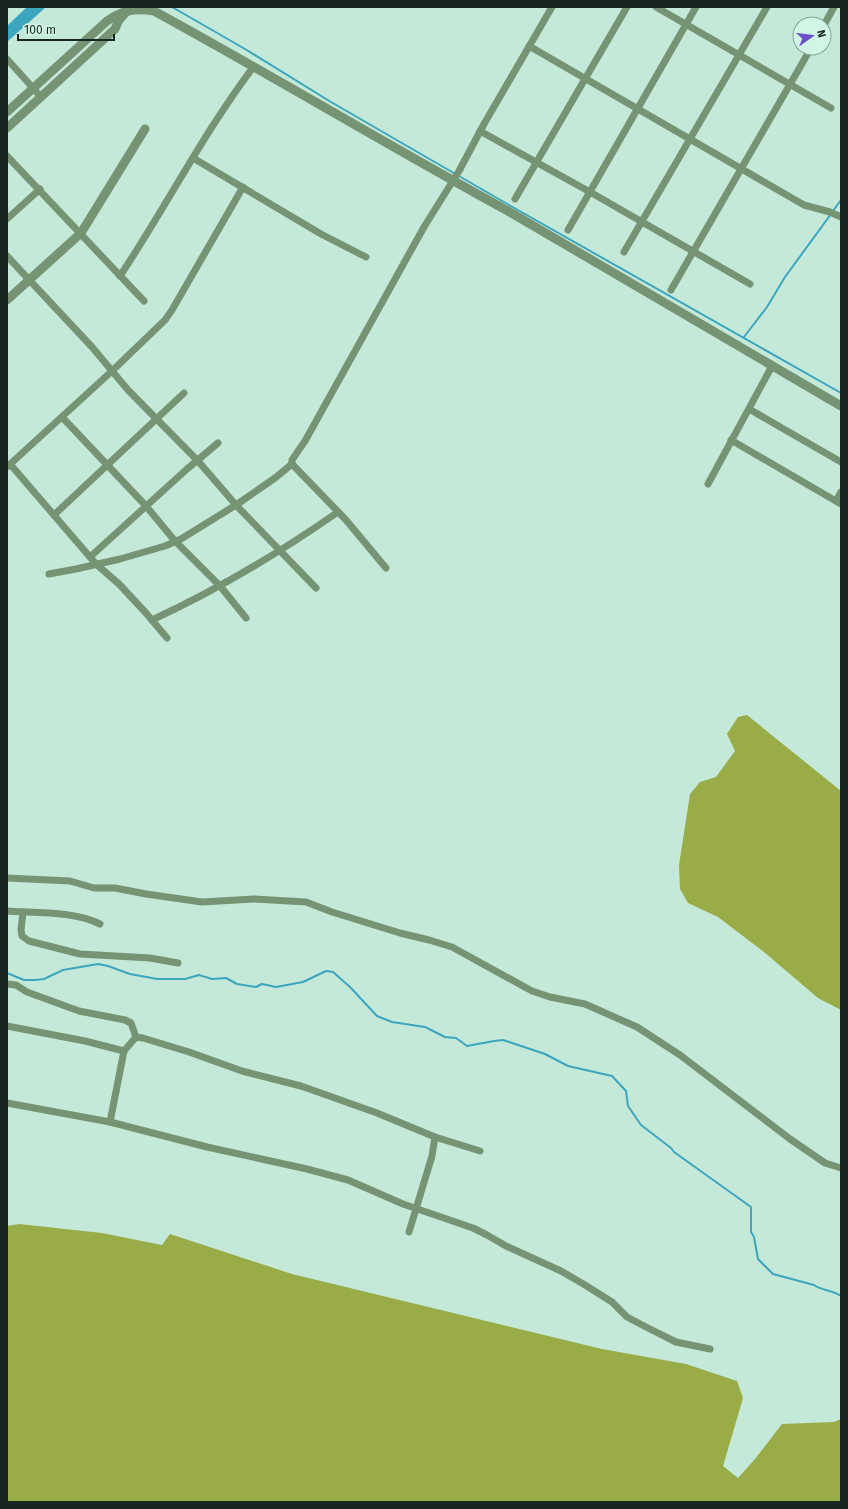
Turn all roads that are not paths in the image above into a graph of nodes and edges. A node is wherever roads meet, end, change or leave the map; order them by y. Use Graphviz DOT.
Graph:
graph roads {
  1 [pos="552,7"];
  2 [pos="627,7"];
  3 [pos="656,7"];
  4 [pos="696,7"];
  5 [pos="767,7"];
  6 [pos="834,7"];
  7 [pos="128,10"];
  8 [pos="829,16"];
  9 [pos="686,24"];
  10 [pos="529,46"];
  11 [pos="739,55"];
  12 [pos="806,56"];
  13 [pos="7,59"];
  14 [pos="254,66"];
  15 [pos="586,78"];
  16 [pos="790,84"];
  17 [pos="33,88"];
  18 [pos="41,97"];
  19 [pos="832,108"];
  20 [pos="638,109"];
  21 [pos="7,112"];
  22 [pos="7,128"];
  23 [pos="145,129"];
  24 [pos="480,131"];
  25 [pos="690,139"];
  26 [pos="193,158"];
  27 [pos="8,160"];
  28 [pos="536,162"];
  29 [pos="741,168"];
  30 [pos="456,176"];
  31 [pos="243,187"];
  32 [pos="40,190"];
  33 [pos="590,192"];
  34 [pos="515,199"];
  35 [pos="835,214"];
  36 [pos="7,219"];
  37 [pos="641,222"];
  38 [pos="568,230"];
  39 [pos="81,233"];
  40 [pos="624,252"];
  41 [pos="693,252"];
  42 [pos="7,256"];
  43 [pos="366,257"];
  44 [pos="120,276"];
  45 [pos="30,280"];
  46 [pos="750,284"];
  47 [pos="671,290"];
  48 [pos="7,300"];
  49 [pos="144,301"];
  50 [pos="772,366"];
  51 [pos="112,371"];
  52 [pos="184,393"];
  53 [pos="841,406"];
  54 [pos="749,409"];
  55 [pos="62,417"];
  56 [pos="157,419"];
  57 [pos="731,440"];
  58 [pos="218,443"];
  59 [pos="198,461"];
  60 [pos="841,462"];
  61 [pos="292,464"];
  62 [pos="107,465"];
  63 [pos="8,466"];
  64 [pos="708,484"];
  65 [pos="841,492"];
  66 [pos="838,503"];
  67 [pos="236,505"];
  68 [pos="146,506"];
  69 [pos="338,512"];
  70 [pos="54,515"];
  71 [pos="176,541"];
  72 [pos="280,551"];
  73 [pos="90,557"];
  74 [pos="96,564"];
  75 [pos="386,568"];
  76 [pos="49,574"];
  77 [pos="220,586"];
  78 [pos="316,588"];
  79 [pos="246,618"];
  80 [pos="152,620"];
  81 [pos="167,638"];
  82 [pos="7,878"];
  83 [pos="7,911"];
  84 [pos="23,912"];
  85 [pos="100,924"];
  86 [pos="178,963"];
  87 [pos="7,984"];
  88 [pos="7,1026"];
  89 [pos="136,1037"];
  90 [pos="124,1051"];
  91 [pos="7,1102"];
  92 [pos="110,1122"];
  93 [pos="435,1137"];
  94 [pos="480,1151"];
  95 [pos="841,1168"];
  96 [pos="417,1209"];
  97 [pos="409,1232"];
  98 [pos="710,1349"];
  1 -- 10 [label="street"];
  2 -- 15 [label="street"];
  3 -- 9 [label="street"];
  4 -- 9 [label="street"];
  5 -- 11 [label="street"];
  6 -- 8 [label="street"];
  7 -- 14 [label="street"];
  7 -- 17 [label="street"];
  7 -- 18 [label="street"];
  9 -- 11 [label="street"];
  9 -- 20 [label="street"];
  10 -- 15 [label="street"];
  10 -- 24 [label="street"];
  11 -- 16 [label="street"];
  11 -- 25 [label="street"];
  12 -- 16 [label="street"];
  13 -- 17 [label="street"];
  14 -- 26 [label="street"];
  14 -- 30 [label="street"];
  15 -- 20 [label="street"];
  15 -- 28 [label="street"];
  16 -- 19 [label="street"];
  16 -- 29 [label="street"];
  17 -- 18 [label="street"];
  17 -- 21 [label="street"];
  18 -- 22 [label="street"];
  20 -- 25 [label="street"];
  20 -- 33 [label="street"];
  23 -- 39 [label="street"];
  24 -- 28 [label="street"];
  24 -- 30 [label="street"];
  25 -- 29 [label="street"];
  25 -- 37 [label="street"];
  26 -- 31 [label="street"];
  26 -- 44 [label="street"];
  27 -- 32 [label="street"];
  28 -- 33 [label="street"];
  28 -- 34 [label="street"];
  29 -- 35 [label="street"];
  29 -- 41 [label="street"];
  30 -- 50 [label="street"];
  30 -- 61 [label="street"];
  31 -- 43 [label="street"];
  31 -- 51 [label="street"];
  32 -- 36 [label="street"];
  32 -- 39 [label="street"];
  33 -- 37 [label="street"];
  33 -- 38 [label="street"];
  37 -- 40 [label="street"];
  37 -- 41 [label="street"];
  39 -- 44 [label="street"];
  39 -- 45 [label="street"];
  41 -- 46 [label="street"];
  41 -- 47 [label="street"];
  42 -- 45 [label="street"];
  44 -- 49 [label="street"];
  45 -- 48 [label="street"];
  45 -- 51 [label="street"];
  50 -- 53 [label="street"];
  50 -- 54 [label="street"];
  51 -- 55 [label="street"];
  51 -- 56 [label="street"];
  52 -- 56 [label="street"];
  54 -- 57 [label="street"];
  54 -- 60 [label="street"];
  55 -- 62 [label="street"];
  55 -- 63 [label="street"];
  56 -- 59 [label="street"];
  56 -- 62 [label="street"];
  57 -- 64 [label="street"];
  57 -- 66 [label="street"];
  58 -- 59 [label="street"];
  59 -- 67 [label="street"];
  59 -- 68 [label="street"];
  61 -- 67 [label="street"];
  61 -- 69 [label="street"];
  62 -- 68 [label="street"];
  62 -- 70 [label="street"];
  63 -- 70 [label="street"];
  65 -- 66 [label="street"];
  67 -- 71 [label="street"];
  67 -- 72 [label="street"];
  68 -- 71 [label="street"];
  68 -- 73 [label="street"];
  69 -- 72 [label="street"];
  69 -- 75 [label="street"];
  70 -- 73 [label="street"];
  71 -- 74 [label="street"];
  71 -- 77 [label="street"];
  72 -- 77 [label="street"];
  72 -- 78 [label="street"];
  73 -- 74 [label="street"];
  74 -- 76 [label="street"];
  74 -- 80 [label="street"];
  77 -- 79 [label="street"];
  77 -- 80 [label="street"];
  80 -- 81 [label="street"];
  82 -- 95 [label="street"];
  83 -- 84 [label="street"];
  84 -- 85 [label="street"];
  84 -- 86 [label="street"];
  87 -- 89 [label="street"];
  88 -- 90 [label="street"];
  89 -- 90 [label="street"];
  89 -- 93 [label="street"];
  90 -- 92 [label="street"];
  91 -- 92 [label="street"];
  92 -- 96 [label="street"];
  93 -- 94 [label="street"];
  93 -- 96 [label="street"];
  96 -- 97 [label="street"];
  96 -- 98 [label="street"];
}
